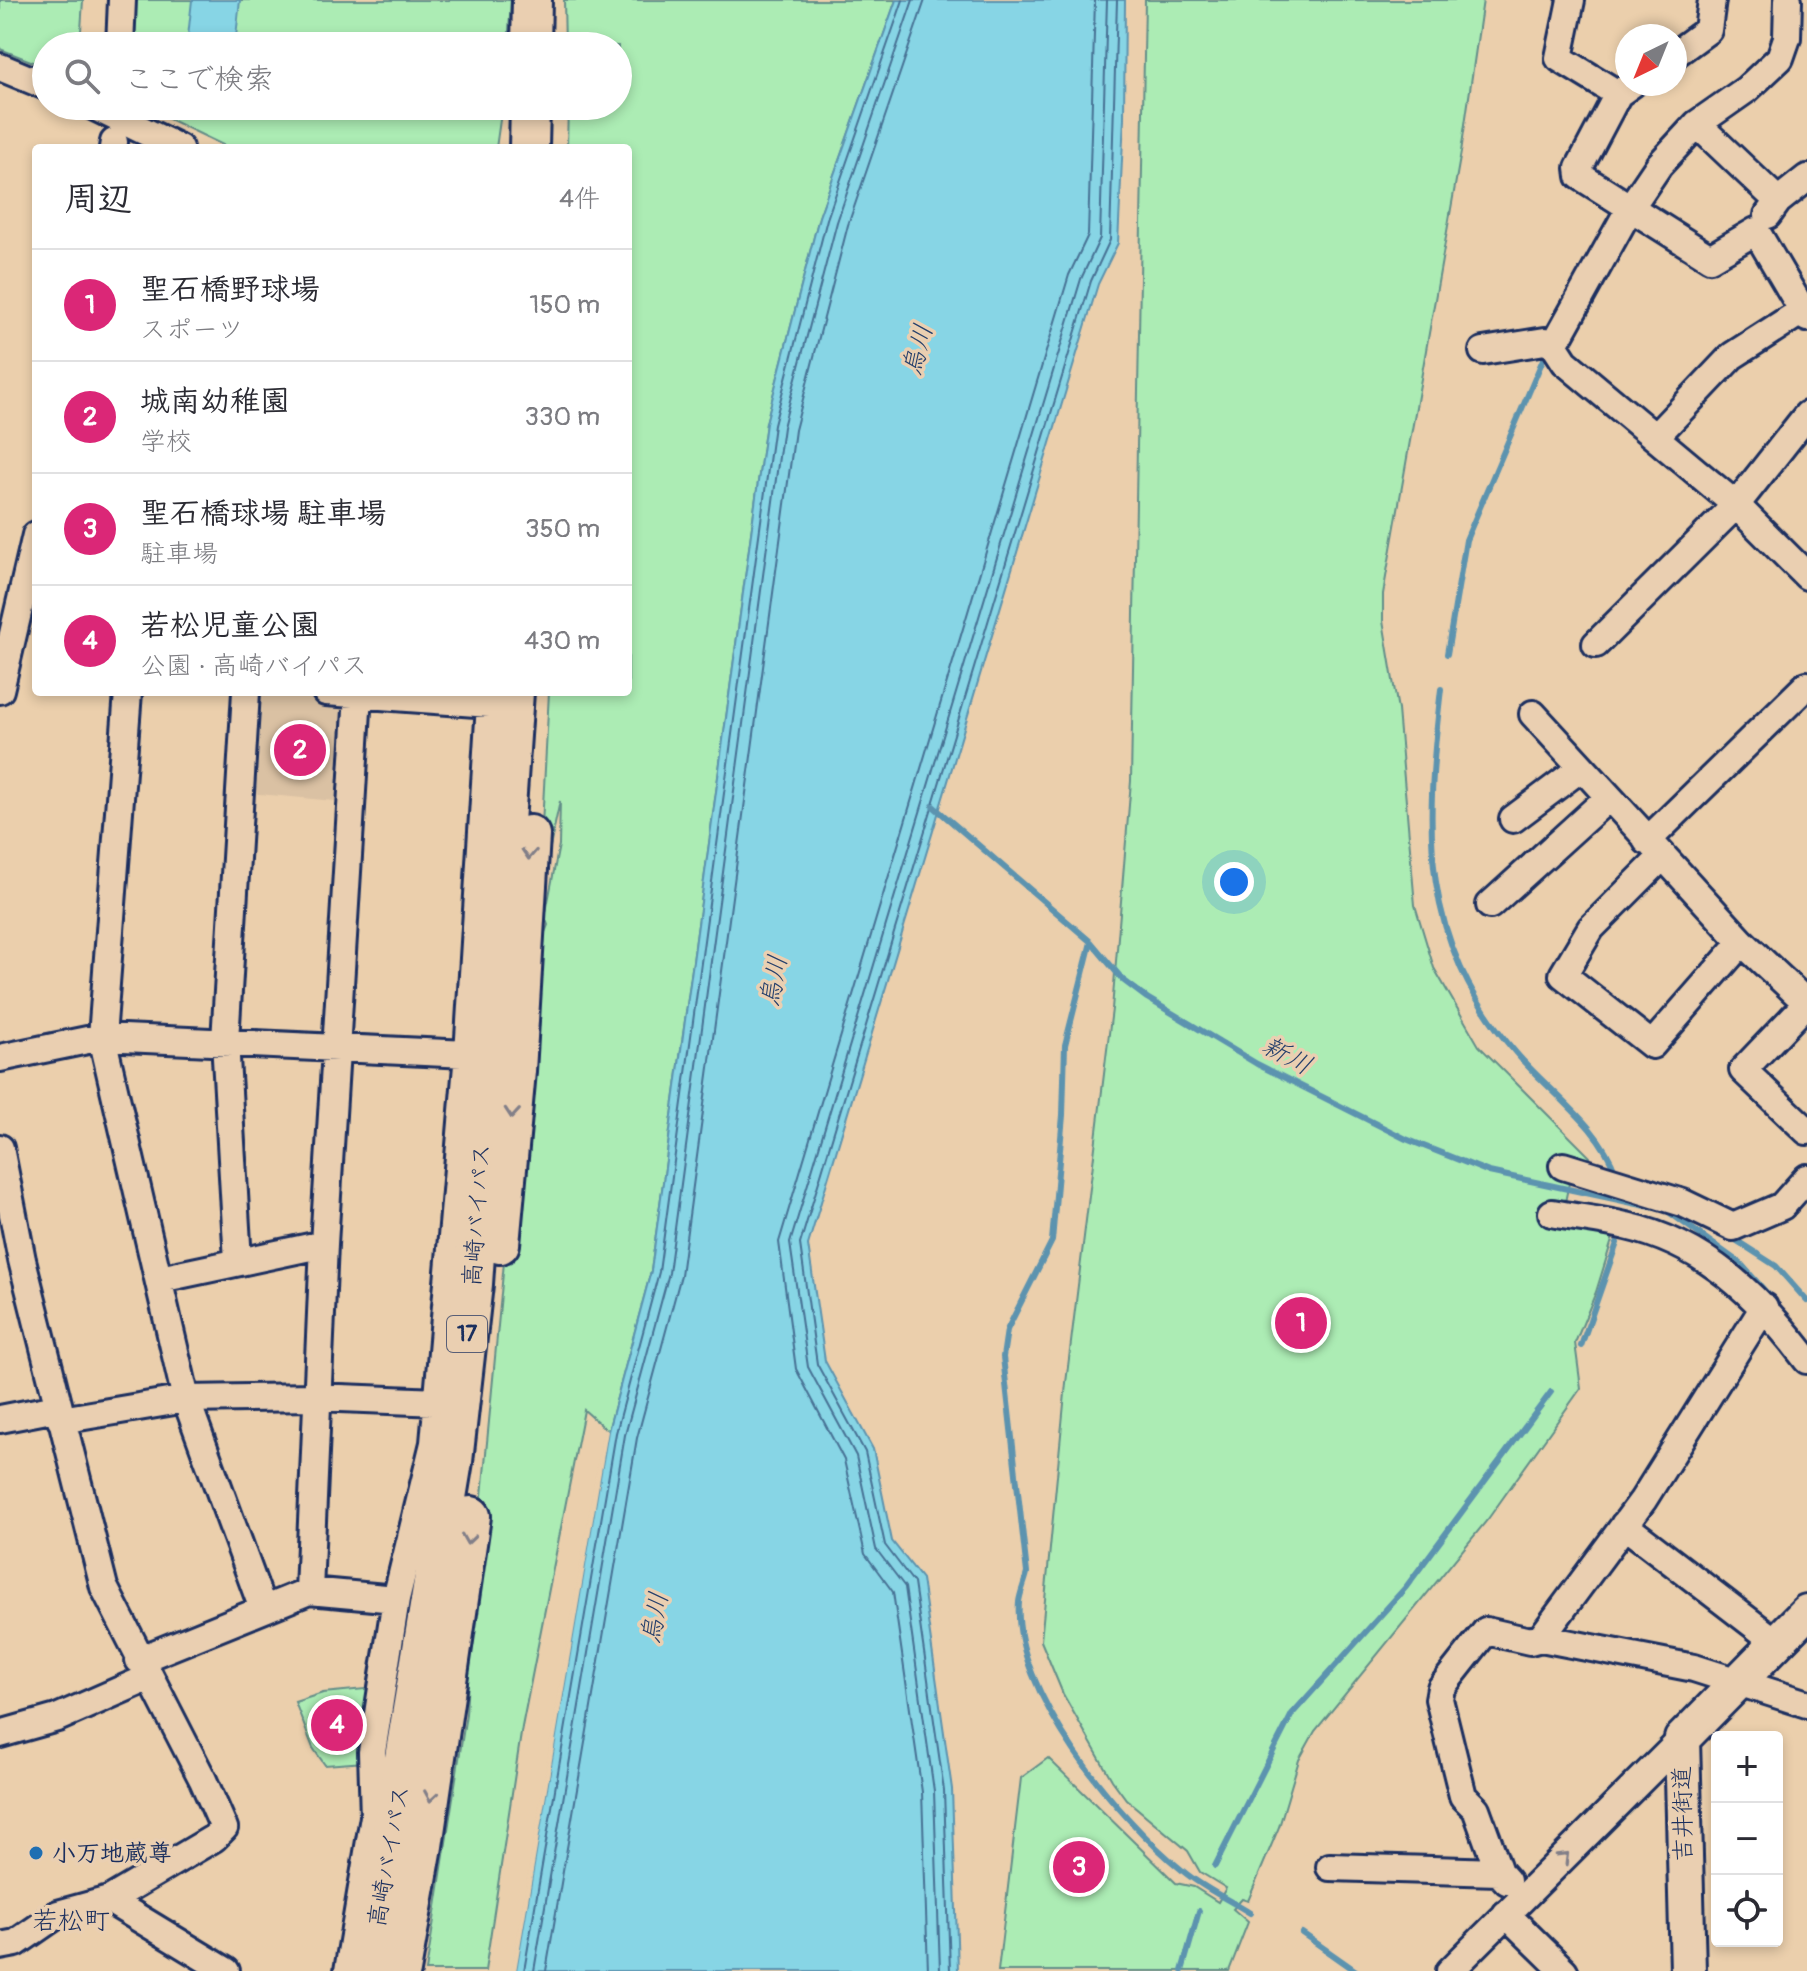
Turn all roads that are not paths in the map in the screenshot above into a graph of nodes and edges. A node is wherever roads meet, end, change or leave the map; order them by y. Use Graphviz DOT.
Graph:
graph roads {
  1 [pos="122,0"];
  2 [pos="557,0"];
  3 [pos="1571,0"];
  4 [pos="1712,0"];
  5 [pos="1788,0"];
  6 [pos="121,32"];
  7 [pos="537,32"];
  8 [pos="1687,45"];
  9 [pos="1,70"];
  10 [pos="32,81"];
  11 [pos="1615,84"];
  12 [pos="1621,96"];
  13 [pos="122,120"];
  14 [pos="514,120"];
  15 [pos="530,120"];
  16 [pos="556,120"];
  17 [pos="1697,124"];
  18 [pos="171,144"];
  19 [pos="513,144"];
  20 [pos="529,144"];
  21 [pos="555,144"];
  22 [pos="1807,178"];
  23 [pos="1778,201"];
  24 [pos="1630,208"];
  25 [pos="1756,231"];
  26 [pos="1805,315"];
  27 [pos="1554,345"];
  28 [pos="1483,351"];
  29 [pos="1807,415"];
  30 [pos="1656,436"];
  31 [pos="1736,505"];
  32 [pos="32,571"];
  33 [pos="1807,576"];
  34 [pos="27,617"];
  35 [pos="1596,644"];
  36 [pos="1807,685"];
  37 [pos="0,690"];
  38 [pos="128,696"];
  39 [pos="246,696"];
  40 [pos="358,696"];
  41 [pos="384,696"];
  42 [pos="514,696"];
  43 [pos="537,696"];
  44 [pos="1533,714"];
  45 [pos="1581,768"];
  46 [pos="1608,798"];
  47 [pos="1513,819"];
  48 [pos="1654,849"];
  49 [pos="1490,905"];
  50 [pos="1742,942"];
  51 [pos="1807,1003"];
  52 [pos="102,1037"];
  53 [pos="225,1041"];
  54 [pos="337,1048"];
  55 [pos="468,1054"];
  56 [pos="0,1058"];
  57 [pos="1807,1131"];
  58 [pos="0,1148"];
  59 [pos="1563,1166"];
  60 [pos="1807,1178"];
  61 [pos="1552,1213"];
  62 [pos="1733,1227"];
  63 [pos="324,1244"];
  64 [pos="1705,1257"];
  65 [pos="238,1261"];
  66 [pos="11,1262"];
  67 [pos="160,1279"];
  68 [pos="1764,1307"];
  69 [pos="1807,1360"];
  70 [pos="316,1397"];
  71 [pos="186,1399"];
  72 [pos="439,1402"];
  73 [pos="59,1414"];
  74 [pos="0,1419"];
  75 [pos="422,1504"];
  76 [pos="1624,1525"];
  77 [pos="309,1591"];
  78 [pos="396,1599"];
  79 [pos="263,1609"];
  80 [pos="1807,1612"];
  81 [pos="1541,1638"];
  82 [pos="1776,1642"];
  83 [pos="144,1669"];
  84 [pos="1737,1682"];
  85 [pos="1807,1704"];
  86 [pos="0,1734"];
  87 [pos="1682,1739"];
  88 [pos="392,1838"];
  89 [pos="1330,1867"];
  90 [pos="1499,1872"];
  91 [pos="109,1900"];
  92 [pos="1515,1906"];
  93 [pos="0,1946"];
  94 [pos="226,1971"];
  95 [pos="348,1971"];
  96 [pos="369,1971"];
  97 [pos="401,1971"];
  98 [pos="1450,1971"];
  99 [pos="1564,1971"];
  100 [pos="1688,1971"];
  1 -- 6 [label="street"];
  2 -- 7 [label="highway"];
  3 -- 11 [label="street"];
  4 -- 8 [label="street"];
  5 -- 17 [label="street"];
  9 -- 10 [label="street"];
  12 -- 24 [label="street"];
  13 -- 18 [label="street"];
  14 -- 19 [label="street"];
  15 -- 20 [label="highway"];
  16 -- 21 [label="highway"];
  17 -- 23 [label="street"];
  17 -- 24 [label="street"];
  22 -- 23 [label="street"];
  23 -- 25 [label="street"];
  24 -- 25 [label="street"];
  24 -- 27 [label="street"];
  25 -- 26 [label="street"];
  26 -- 30 [label="street"];
  27 -- 28 [label="street"];
  27 -- 30 [label="street"];
  29 -- 31 [label="street"];
  30 -- 31 [label="street"];
  31 -- 33 [label="street"];
  31 -- 35 [label="street"];
  32 -- 34 [label="street"];
  34 -- 37 [label="street"];
  36 -- 48 [label="street"];
  38 -- 52 [label="street"];
  39 -- 53 [label="street"];
  40 -- 54 [label="street"];
  41 -- 55 [label="street"];
  42 -- 88 [label="highway, 高崎バイパス / 17"];
  43 -- 97 [label="highway, 高崎バイパス / 17, one-way"];
  44 -- 45 [label="street"];
  45 -- 46 [label="street"];
  45 -- 47 [label="street"];
  46 -- 48 [label="street"];
  46 -- 49 [label="street"];
  48 -- 50 [label="street"];
  48 -- 50 [label="street"];
  50 -- 51 [label="street"];
  51 -- 57 [label="street"];
  52 -- 53 [label="street"];
  52 -- 56 [label="street"];
  52 -- 67 [label="street"];
  53 -- 54 [label="street"];
  53 -- 65 [label="street"];
  54 -- 55 [label="street"];
  54 -- 63 [label="street"];
  55 -- 72 [label="street"];
  58 -- 66 [label="street"];
  59 -- 62 [label="street"];
  60 -- 62 [label="street"];
  61 -- 64 [label="street"];
  62 -- 64 [label="street"];
  63 -- 65 [label="street"];
  63 -- 70 [label="street"];
  64 -- 68 [label="street"];
  65 -- 67 [label="street"];
  66 -- 73 [label="street"];
  67 -- 71 [label="street"];
  68 -- 69 [label="street"];
  68 -- 76 [label="street"];
  70 -- 71 [label="street"];
  70 -- 72 [label="street"];
  70 -- 77 [label="street"];
  71 -- 73 [label="street"];
  71 -- 79 [label="street"];
  72 -- 75 [label="street"];
  73 -- 74 [label="street"];
  73 -- 83 [label="street"];
  75 -- 78 [label="street"];
  75 -- 88 [label="highway"];
  76 -- 81 [label="street"];
  76 -- 82 [label="street"];
  77 -- 78 [label="street"];
  77 -- 79 [label="street"];
  78 -- 95 [label="street"];
  79 -- 83 [label="street"];
  80 -- 82 [label="main road, 吉井街道"];
  81 -- 84 [label="street"];
  81 -- 90 [label="street"];
  82 -- 84 [label="main road, 吉井街道"];
  83 -- 86 [label="street"];
  83 -- 91 [label="street"];
  84 -- 85 [label="street"];
  84 -- 87 [label="main road, 吉井街道"];
  92 -- 87 [label="street, one-way"];
  87 -- 100 [label="main road, 吉井街道"];
  88 -- 96 [label="highway, 高崎バイパス / 17"];
  89 -- 90 [label="street"];
  90 -- 92 [label="street"];
  91 -- 93 [label="street"];
  91 -- 94 [label="street"];
  92 -- 98 [label="street"];
  92 -- 99 [label="street"];
}
